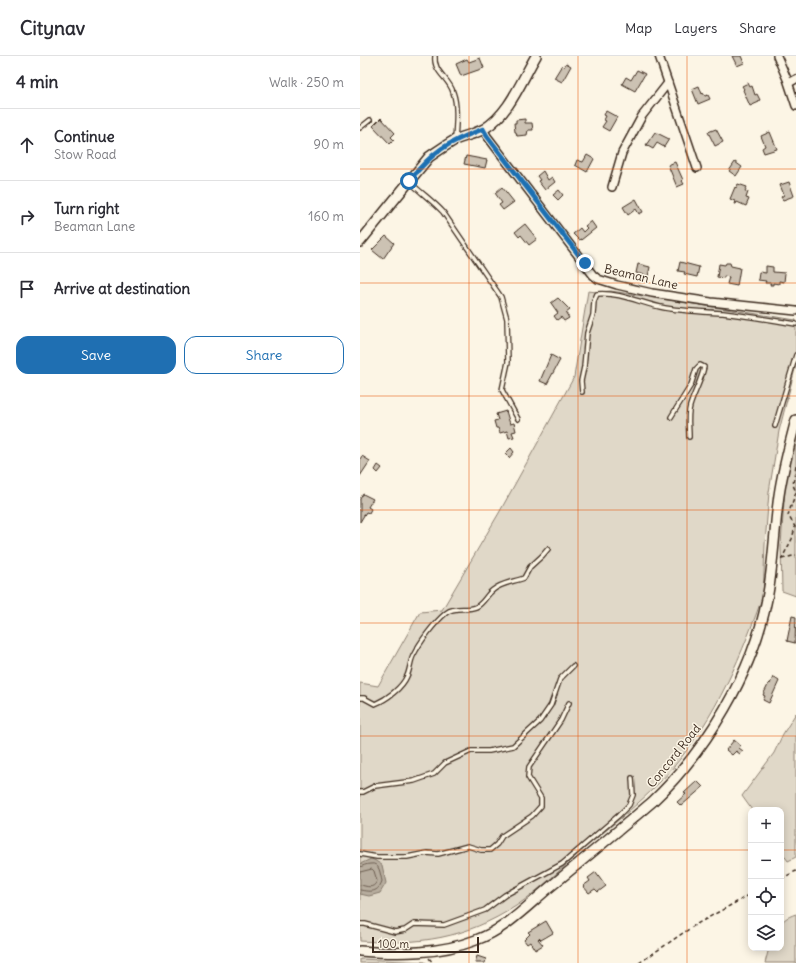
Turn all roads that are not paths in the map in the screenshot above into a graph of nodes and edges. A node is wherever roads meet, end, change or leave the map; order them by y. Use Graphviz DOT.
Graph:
graph roads {
  1 [pos="435,56"];
  2 [pos="536,56"];
  3 [pos="659,56"];
  4 [pos="777,56"];
  5 [pos="796,79"];
  6 [pos="668,83"];
  7 [pos="789,83"];
  8 [pos="796,106"];
  9 [pos="370,120"];
  10 [pos="360,128"];
  11 [pos="483,129"];
  12 [pos="455,140"];
  13 [pos="697,168"];
  14 [pos="409,181"];
  15 [pos="612,187"];
  16 [pos="360,242"];
  17 [pos="796,311"];
  18 [pos="796,324"];
  19 [pos="796,355"];
  20 [pos="582,392"];
  21 [pos="671,417"];
  22 [pos="518,418"];
  23 [pos="796,420"];
  24 [pos="775,426"];
  25 [pos="690,437"];
  26 [pos="548,549"];
  27 [pos="573,666"];
  28 [pos="360,698"];
  29 [pos="569,703"];
  30 [pos="632,778"];
  31 [pos="361,793"];
  32 [pos="360,854"];
  33 [pos="360,924"];
  34 [pos="360,951"];
  1 -- 12 [label="lane"];
  2 -- 11 [label="street"];
  3 -- 6 [label="street"];
  4 -- 7 [label="street"];
  5 -- 7 [label="street"];
  6 -- 13 [label="street"];
  6 -- 15 [label="street"];
  7 -- 8 [label="street"];
  9 -- 10 [label="lane"];
  11 -- 12 [label="street"];
  11 -- 17 [label="street, Beaman Lane"];
  12 -- 14 [label="street"];
  14 -- 16 [label="street"];
  14 -- 22 [label="lane"];
  18 -- 20 [label="lane"];
  19 -- 24 [label="lane"];
  21 -- 25 [label="lane"];
  23 -- 34 [label="street, Concord Road"];
  26 -- 28 [label="lane"];
  27 -- 31 [label="lane"];
  29 -- 32 [label="lane"];
  30 -- 33 [label="lane"];
}
